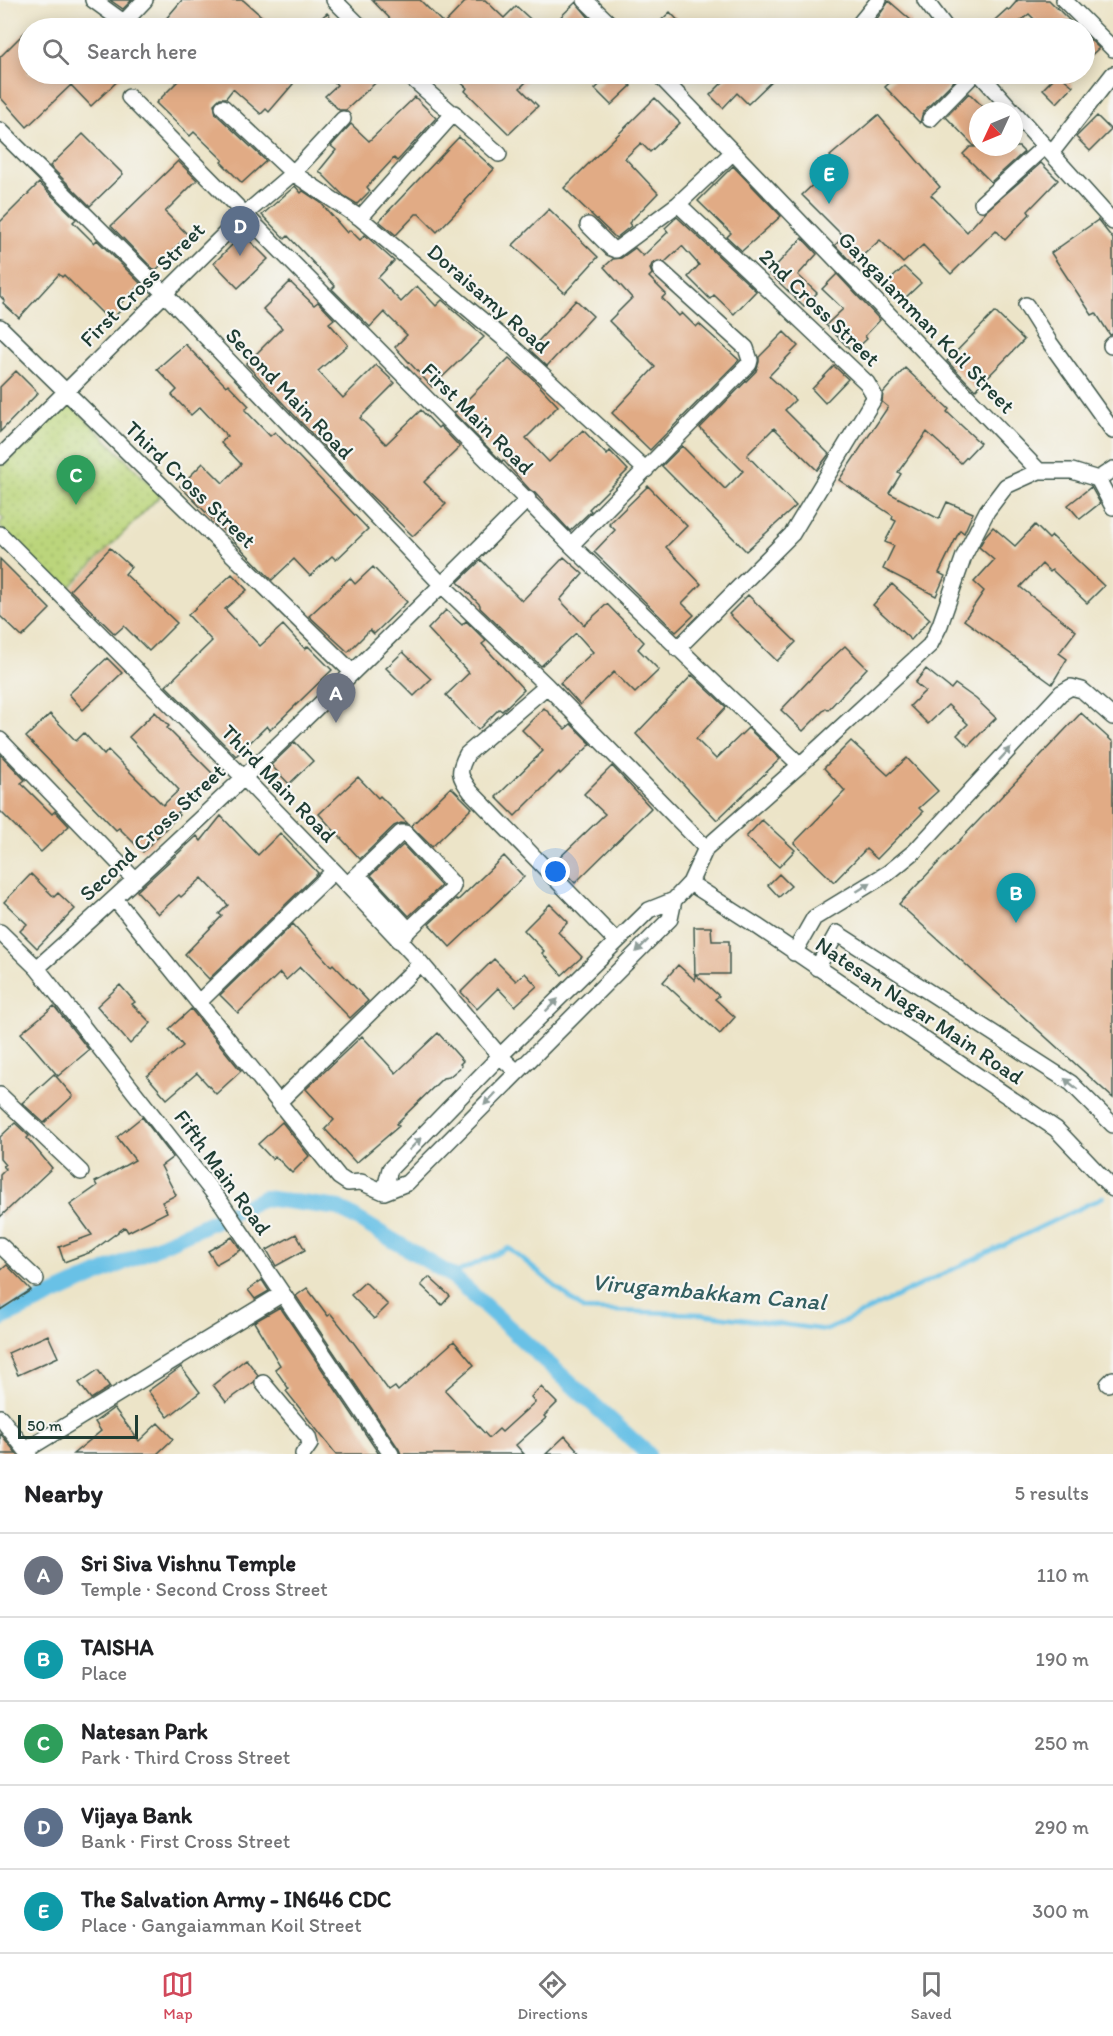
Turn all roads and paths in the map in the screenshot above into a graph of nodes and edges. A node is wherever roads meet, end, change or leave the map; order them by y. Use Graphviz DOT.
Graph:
graph roads {
  1 [pos="93,0"];
  2 [pos="145,0"];
  3 [pos="334,0"];
  4 [pos="585,0"];
  5 [pos="879,0"];
  6 [pos="925,0"];
  7 [pos="1064,0"];
  8 [pos="118,18"];
  9 [pos="128,18"];
  10 [pos="352,18"];
  11 [pos="604,18"];
  12 [pos="864,18"];
  13 [pos="938,18"];
  14 [pos="1082,18"];
  15 [pos="1095,31"];
  16 [pos="1113,49"];
  17 [pos="1113,74"];
  18 [pos="419,84"];
  19 [pos="668,84"];
  20 [pos="964,84"];
  21 [pos="989,84"];
  22 [pos="129,97"];
  23 [pos="1006,102"];
  24 [pos="223,107"];
  25 [pos="454,113"];
  26 [pos="930,118"];
  27 [pos="343,119"];
  28 [pos="1023,121"];
  29 [pos="0,130"];
  30 [pos="1048,149"];
  31 [pos="733,152"];
  32 [pos="499,154"];
  33 [pos="293,173"];
  34 [pos="982,203"];
  35 [pos="678,204"];
  36 [pos="244,215"];
  37 [pos="360,218"];
  38 [pos="1113,222"];
  39 [pos="588,225"];
  40 [pos="660,270"];
  41 [pos="164,293"];
  42 [pos="1026,305"];
  43 [pos="0,327"];
  44 [pos="66,393"];
  45 [pos="1113,431"];
  46 [pos="0,457"];
  47 [pos="1113,469"];
  48 [pos="646,470"];
  49 [pos="1039,471"];
  50 [pos="1098,479"];
  51 [pos="528,499"];
  52 [pos="1113,507"];
  53 [pos="0,534"];
  54 [pos="571,545"];
  55 [pos="442,585"];
  56 [pos="677,649"];
  57 [pos="352,672"];
  58 [pos="547,686"];
  59 [pos="1113,717"];
  60 [pos="0,740"];
  61 [pos="800,765"];
  62 [pos="243,777"];
  63 [pos="706,848"];
  64 [pos="334,871"];
  65 [pos="135,880"];
  66 [pos="353,880"];
  67 [pos="690,883"];
  68 [pos="115,899"];
  69 [pos="674,900"];
  70 [pos="814,918"];
  71 [pos="0,932"];
  72 [pos="837,933"];
  73 [pos="404,935"];
  74 [pos="616,941"];
  75 [pos="794,953"];
  76 [pos="420,963"];
  77 [pos="37,968"];
  78 [pos="817,968"];
  79 [pos="199,1002"];
  80 [pos="500,1056"];
  81 [pos="517,1072"];
  82 [pos="0,1095"];
  83 [pos="279,1101"];
  84 [pos="1113,1125"];
  85 [pos="81,1172"];
  86 [pos="1113,1188"];
  87 [pos="384,1191"];
  88 [pos="0,1245"];
  89 [pos="36,1279"];
  90 [pos="282,1294"];
  91 [pos="263,1383"];
  92 [pos="0,1417"];
  93 [pos="28,1452"];
  94 [pos="303,1454"];
  95 [pos="391,1454"];
  1 -- 8 [label="street"];
  2 -- 9 [label="street"];
  3 -- 10 [label="street"];
  4 -- 11 [label="street"];
  5 -- 12 [label="street"];
  6 -- 13 [label="street"];
  7 -- 14 [label="street"];
  15 -- 16 [label="street"];
  17 -- 30 [label="street"];
  18 -- 25 [label="street"];
  19 -- 31 [label="street, Gangaiamman Koil Street"];
  20 -- 26 [label="street"];
  21 -- 23 [label="street"];
  22 -- 36 [label="street, First Main Road"];
  24 -- 33 [label="street, Doraisamy Road"];
  25 -- 32 [label="street"];
  25 -- 37 [label="street"];
  27 -- 33 [label="street, First Cross Street"];
  28 -- 30 [label="street"];
  29 -- 41 [label="street, Second Main Road"];
  30 -- 34 [label="street"];
  30 -- 38 [label="street"];
  31 -- 35 [label="street"];
  31 -- 49 [label="street, Gangaiamman Koil Street"];
  33 -- 36 [label="street, First Cross Street"];
  33 -- 37 [label="street, Doraisamy Road"];
  35 -- 39 [label="street"];
  35 -- 56 [label="street, 2nd Cross Street"];
  36 -- 41 [label="street, First Cross Street"];
  36 -- 51 [label="street, First Main Road"];
  37 -- 48 [label="street, Doraisamy Road"];
  40 -- 48 [label="street"];
  41 -- 44 [label="street, First Cross Street"];
  41 -- 55 [label="street, Second Main Road"];
  42 -- 45 [label="street"];
  43 -- 44 [label="street, Third Cross Street"];
  44 -- 46 [label="street, First Cross Street"];
  44 -- 57 [label="street, Third Cross Street"];
  47 -- 50 [label="street"];
  48 -- 54 [label="street"];
  49 -- 50 [label="street"];
  49 -- 61 [label="street"];
  50 -- 52 [label="street"];
  51 -- 54 [label="street, First Main Road"];
  51 -- 55 [label="street, Second Cross Street"];
  53 -- 62 [label="street, Third Main Road"];
  54 -- 56 [label="street, First Main Road"];
  55 -- 57 [label="street, Second Cross Street"];
  55 -- 58 [label="street, Second Main Road"];
  56 -- 61 [label="street, First Main Road"];
  57 -- 62 [label="street, Second Cross Street"];
  58 -- 63 [label="street, Second Main Road"];
  58 -- 74 [label="street"];
  70 -- 59 [label="street, one-way"];
  60 -- 65 [label="street"];
  61 -- 63 [label="street"];
  62 -- 64 [label="street, Third Main Road"];
  62 -- 65 [label="street, Second Cross Street"];
  63 -- 67 [label="street"];
  64 -- 66 [label="street, Third Main Road"];
  64 -- 79 [label="street"];
  65 -- 68 [label="street, Second Cross Street"];
  66 -- 73 [label="street, Third Main Road"];
  66 -- 73 [label="street"];
  67 -- 69 [label="street"];
  67 -- 75 [label="street, Natesan Nagar Main Road"];
  68 -- 77 [label="street, Second Cross Street"];
  68 -- 79 [label="street"];
  69 -- 74 [label="street"];
  69 -- 81 [label="street, one-way"];
  70 -- 72 [label="street"];
  70 -- 75 [label="street"];
  71 -- 77 [label="street, Fifth Main Road"];
  72 -- 78 [label="street"];
  84 -- 72 [label="street, one-way"];
  73 -- 76 [label="street, Third Main Road"];
  80 -- 74 [label="street, one-way"];
  75 -- 78 [label="street, Natesan Nagar Main Road"];
  76 -- 80 [label="street, Third Main Road"];
  76 -- 83 [label="street"];
  77 -- 90 [label="street, Fifth Main Road"];
  78 -- 86 [label="street, Natesan Nagar Main Road"];
  79 -- 83 [label="street"];
  80 -- 81 [label="street, Third Main Road"];
  87 -- 80 [label="street, one-way"];
  81 -- 87 [label="street, one-way"];
  82 -- 85 [label="street"];
  83 -- 87 [label="street"];
  88 -- 89 [label="street"];
  90 -- 93 [label="street"];
  90 -- 95 [label="street, Fifth Main Road"];
  91 -- 94 [label="street"];
  92 -- 93 [label="street"];
}
